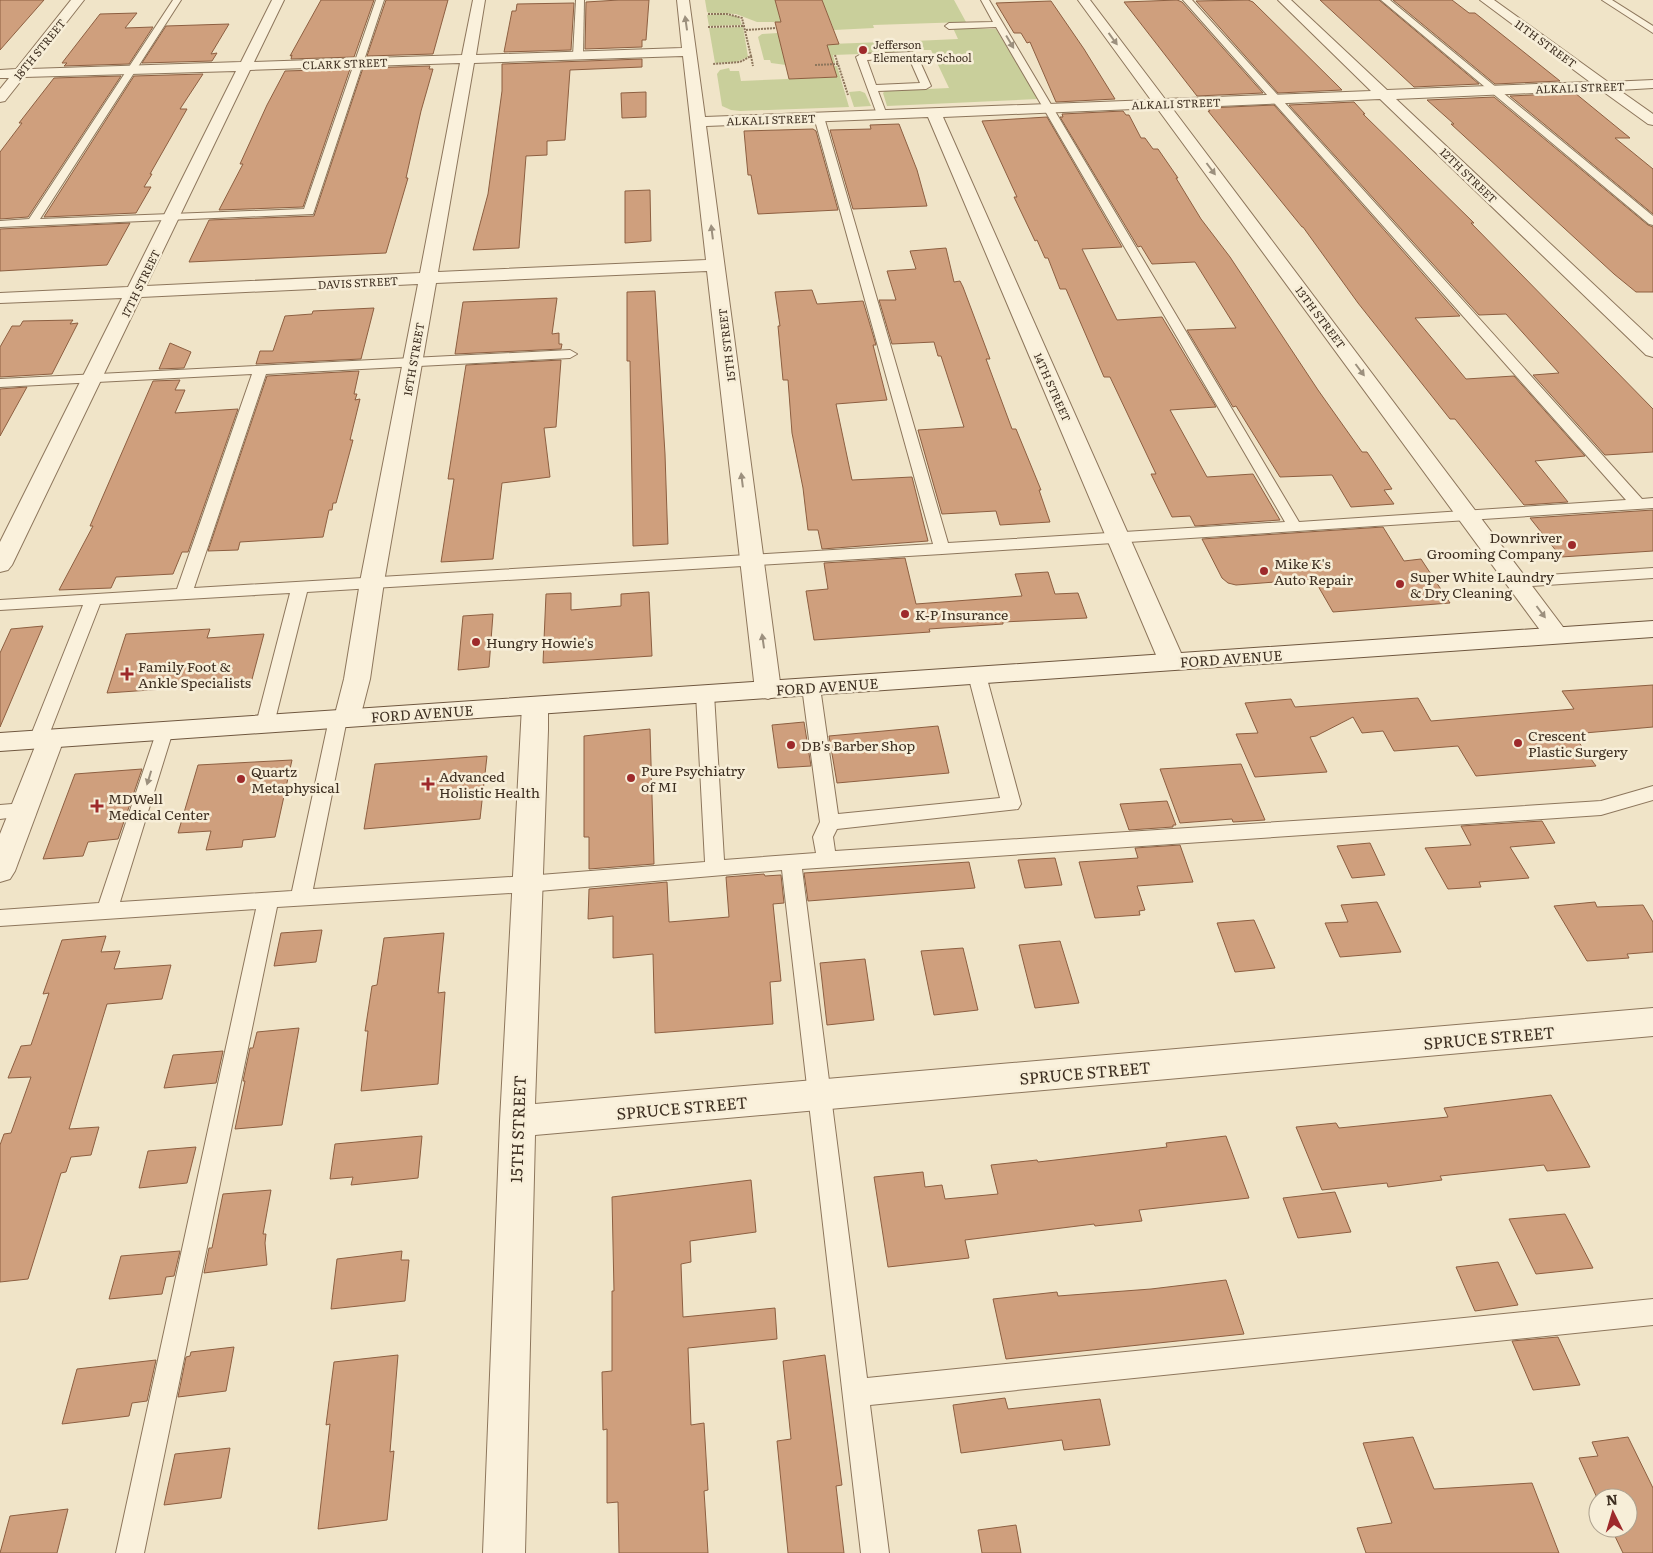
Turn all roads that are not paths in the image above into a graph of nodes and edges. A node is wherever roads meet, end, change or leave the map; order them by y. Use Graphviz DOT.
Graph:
graph roads {
  1 [pos="78,0"];
  2 [pos="177,0"];
  3 [pos="278,0"];
  4 [pos="380,0"];
  5 [pos="479,0"];
  6 [pos="580,0"];
  7 [pos="683,0"];
  8 [pos="984,0"];
  9 [pos="1084,0"];
  10 [pos="1187,0"];
  11 [pos="1284,0"];
  12 [pos="1385,0"];
  13 [pos="1486,0"];
  14 [pos="1606,0"];
  15 [pos="999,24"];
  16 [pos="949,26"];
  17 [pos="1653,30"];
  18 [pos="690,52"];
  19 [pos="578,56"];
  20 [pos="468,59"];
  21 [pos="359,63"];
  22 [pos="245,67"];
  23 [pos="133,70"];
  24 [pos="0,74"];
  25 [pos="20,74"];
  26 [pos="1653,84"];
  27 [pos="1604,85"];
  28 [pos="872,88"];
  29 [pos="1494,90"];
  30 [pos="1384,94"];
  31 [pos="0,98"];
  32 [pos="1275,99"];
  33 [pos="1161,103"];
  34 [pos="1049,108"];
  35 [pos="934,113"];
  36 [pos="882,115"];
  37 [pos="819,117"];
  38 [pos="1653,121"];
  39 [pos="698,122"];
  40 [pos="172,217"];
  41 [pos="1653,222"];
  42 [pos="32,223"];
  43 [pos="0,224"];
  44 [pos="716,265"];
  45 [pos="428,278"];
  46 [pos="135,292"];
  47 [pos="0,298"];
  48 [pos="1653,351"];
  49 [pos="570,354"];
  50 [pos="412,363"];
  51 [pos="260,370"];
  52 [pos="92,379"];
  53 [pos="0,383"];
  54 [pos="1646,503"];
  55 [pos="1469,516"];
  56 [pos="1295,527"];
  57 [pos="1119,538"];
  58 [pos="942,549"];
  59 [pos="752,560"];
  60 [pos="0,564"];
  61 [pos="1653,573"];
  62 [pos="372,582"];
  63 [pos="1518,582"];
  64 [pos="300,586"];
  65 [pos="184,594"];
  66 [pos="94,599"];
  67 [pos="0,605"];
  68 [pos="1653,629"];
  69 [pos="1558,635"];
  70 [pos="1172,662"];
  71 [pos="977,676"];
  72 [pos="812,687"];
  73 [pos="768,690"];
  74 [pos="705,694"];
  75 [pos="534,706"];
  76 [pos="343,719"];
  77 [pos="265,724"];
  78 [pos="164,731"];
  79 [pos="45,739"];
  80 [pos="0,742"];
  81 [pos="1653,794"];
  82 [pos="12,811"];
  83 [pos="830,822"];
  84 [pos="827,860"];
  85 [pos="791,862"];
  86 [pos="715,868"];
  87 [pos="0,871"];
  88 [pos="527,884"];
  89 [pos="301,898"];
  90 [pos="268,900"];
  91 [pos="107,911"];
  92 [pos="0,918"];
  93 [pos="1653,1022"];
  94 [pos="818,1095"];
  95 [pos="517,1121"];
  96 [pos="1653,1312"];
  97 [pos="855,1393"];
  98 [pos="130,1553"];
  99 [pos="504,1553"];
  100 [pos="876,1553"];
  1 -- 25 [label="street, 18TH STREET"];
  2 -- 23 [label="lane"];
  3 -- 22 [label="street, 17TH STREET"];
  4 -- 21 [label="lane"];
  5 -- 20 [label="street, 16TH STREET"];
  6 -- 19 [label="lane"];
  18 -- 7 [label="street, 15TH STREET, one-way"];
  8 -- 15 [label="lane"];
  9 -- 33 [label="street, 13TH STREET, one-way"];
  10 -- 32 [label="lane"];
  11 -- 30 [label="street, 12TH STREET"];
  12 -- 29 [label="lane"];
  13 -- 27 [label="street, 11TH STREET"];
  14 -- 17 [label="lane"];
  15 -- 16 [label="lane"];
  15 -- 34 [label="lane, one-way"];
  18 -- 19 [label="street, CLARK STREET"];
  18 -- 39 [label="street, 15TH STREET"];
  19 -- 20 [label="street, CLARK STREET"];
  20 -- 21 [label="street, CLARK STREET"];
  20 -- 45 [label="street, 16TH STREET"];
  21 -- 22 [label="street, CLARK STREET"];
  21 -- 40 [label="lane"];
  22 -- 23 [label="street, CLARK STREET"];
  22 -- 40 [label="street, 17TH STREET"];
  23 -- 25 [label="street, CLARK STREET"];
  23 -- 42 [label="lane"];
  24 -- 25 [label="street, CLARK STREET"];
  25 -- 31 [label="street, 18TH STREET"];
  26 -- 27 [label="street, ALKALI STREET"];
  27 -- 29 [label="street, ALKALI STREET"];
  27 -- 38 [label="street, 11TH STREET"];
  28 -- 28 [label="lane"];
  28 -- 36 [label="lane"];
  29 -- 30 [label="street, ALKALI STREET"];
  29 -- 41 [label="lane"];
  30 -- 32 [label="street, ALKALI STREET"];
  30 -- 48 [label="street, 12TH STREET"];
  32 -- 33 [label="street, ALKALI STREET"];
  32 -- 54 [label="lane"];
  33 -- 34 [label="street, ALKALI STREET"];
  33 -- 55 [label="street, 13TH STREET, one-way"];
  34 -- 35 [label="street, ALKALI STREET"];
  34 -- 56 [label="lane"];
  35 -- 36 [label="street, ALKALI STREET"];
  35 -- 57 [label="street, 14TH STREET"];
  36 -- 37 [label="street, ALKALI STREET"];
  37 -- 39 [label="street, ALKALI STREET"];
  37 -- 58 [label="lane"];
  44 -- 39 [label="street, 15TH STREET, one-way"];
  40 -- 42 [label="lane"];
  40 -- 46 [label="street, 17TH STREET"];
  42 -- 43 [label="lane"];
  44 -- 45 [label="street, DAVIS STREET"];
  59 -- 44 [label="street, 15TH STREET, one-way"];
  45 -- 46 [label="street, DAVIS STREET"];
  45 -- 50 [label="street, 16TH STREET"];
  46 -- 47 [label="street, DAVIS STREET"];
  46 -- 52 [label="street, 17TH STREET"];
  49 -- 50 [label="lane"];
  50 -- 51 [label="lane"];
  50 -- 62 [label="street, 16TH STREET"];
  51 -- 52 [label="lane"];
  51 -- 65 [label="lane"];
  52 -- 53 [label="lane"];
  52 -- 60 [label="street, 17TH STREET"];
  54 -- 55 [label="lane"];
  55 -- 56 [label="lane"];
  55 -- 63 [label="street, 13TH STREET"];
  56 -- 57 [label="lane"];
  57 -- 58 [label="lane"];
  57 -- 70 [label="street, 14TH STREET"];
  58 -- 59 [label="lane"];
  59 -- 62 [label="lane"];
  73 -- 59 [label="street, 15TH STREET, one-way"];
  61 -- 63 [label="lane"];
  62 -- 64 [label="lane"];
  62 -- 76 [label="street, 16TH STREET"];
  63 -- 69 [label="street, 13TH STREET, one-way"];
  64 -- 65 [label="lane"];
  64 -- 77 [label="lane"];
  65 -- 66 [label="lane"];
  66 -- 67 [label="lane"];
  66 -- 79 [label="lane"];
  68 -- 69 [label="street, FORD AVENUE"];
  69 -- 70 [label="street, FORD AVENUE"];
  70 -- 71 [label="street, FORD AVENUE"];
  71 -- 72 [label="street, FORD AVENUE"];
  71 -- 83 [label="lane"];
  72 -- 73 [label="street, FORD AVENUE"];
  72 -- 83 [label="lane"];
  73 -- 74 [label="street, FORD AVENUE"];
  74 -- 75 [label="street, FORD AVENUE"];
  74 -- 86 [label="lane"];
  75 -- 76 [label="street, FORD AVENUE"];
  75 -- 88 [label="street, 15TH STREET"];
  76 -- 77 [label="street, FORD AVENUE"];
  76 -- 89 [label="lane"];
  77 -- 78 [label="street, FORD AVENUE"];
  78 -- 79 [label="street, FORD AVENUE"];
  78 -- 91 [label="lane, one-way"];
  79 -- 80 [label="street, FORD AVENUE"];
  79 -- 82 [label="street"];
  81 -- 84 [label="lane"];
  82 -- 87 [label="street"];
  83 -- 84 [label="lane"];
  84 -- 85 [label="lane"];
  85 -- 86 [label="lane"];
  85 -- 94 [label="lane"];
  86 -- 88 [label="lane"];
  88 -- 89 [label="lane"];
  88 -- 95 [label="street, 15TH STREET"];
  89 -- 90 [label="lane"];
  90 -- 91 [label="lane"];
  90 -- 98 [label="lane"];
  91 -- 92 [label="lane"];
  93 -- 94 [label="street, SPRUCE STREET"];
  94 -- 95 [label="street, SPRUCE STREET"];
  94 -- 97 [label="lane"];
  95 -- 99 [label="street, 15TH STREET"];
  96 -- 97 [label="lane"];
  97 -- 100 [label="lane"];
}
